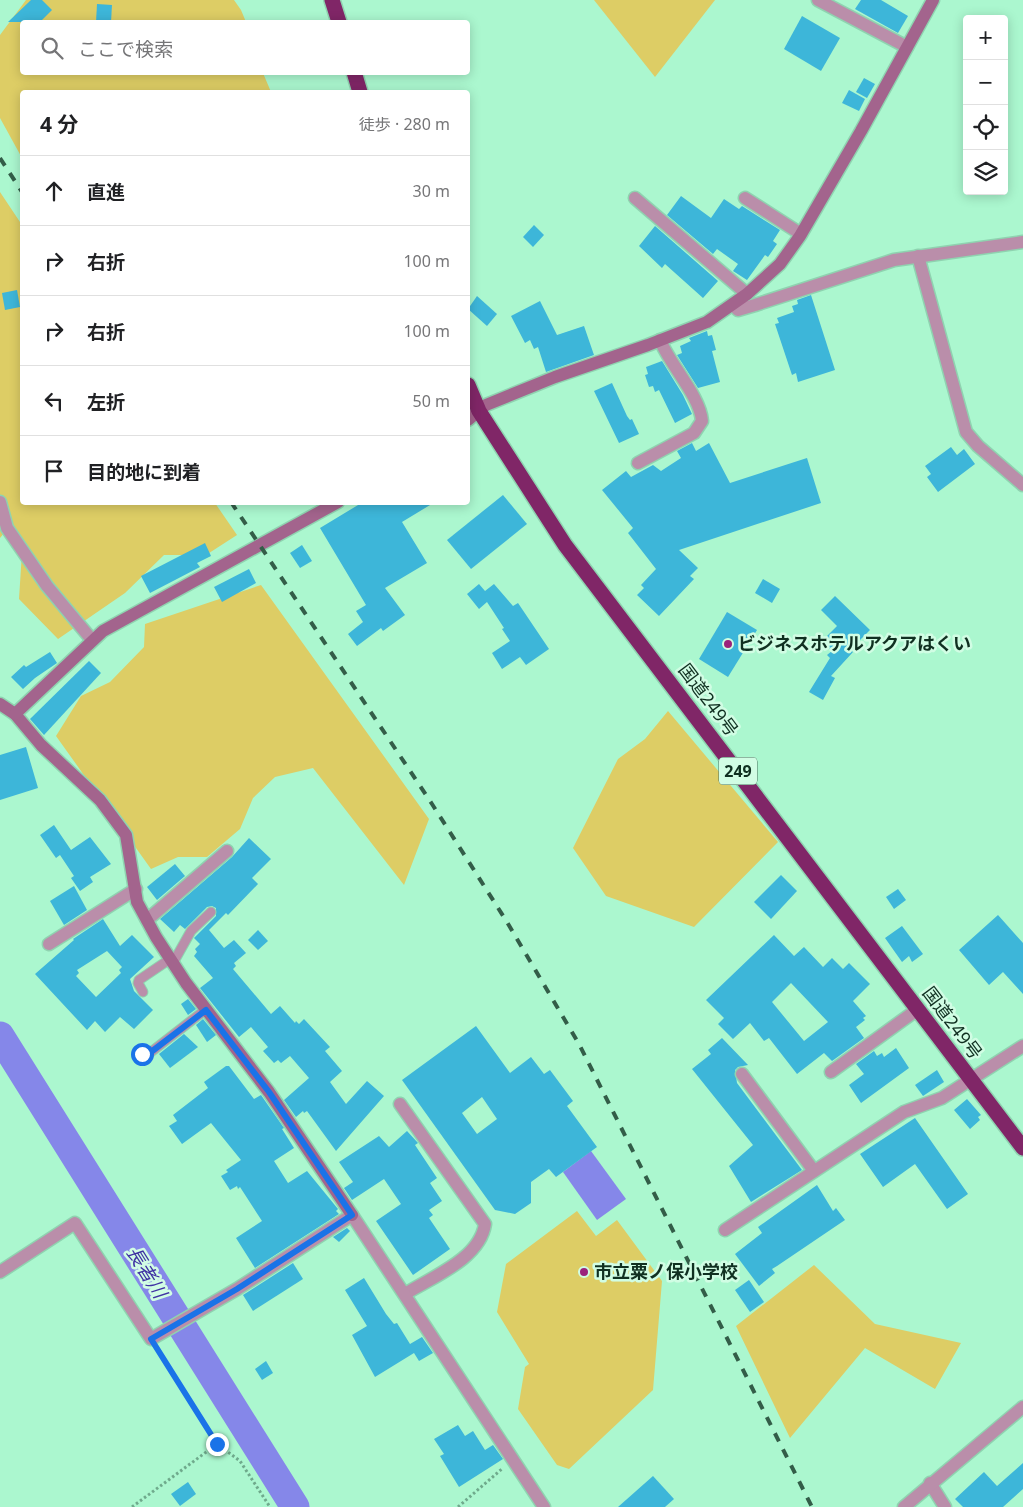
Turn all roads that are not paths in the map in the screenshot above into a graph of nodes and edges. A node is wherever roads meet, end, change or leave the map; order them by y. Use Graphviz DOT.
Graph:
graph roads {
  1 [pos="332,0"];
  2 [pos="818,0"];
  3 [pos="933,0"];
  4 [pos="338,20"];
  5 [pos="906,47"];
  6 [pos="355,75"];
  7 [pos="359,90"];
  8 [pos="635,198"];
  9 [pos="745,198"];
  10 [pos="801,234"];
  11 [pos="1023,242"];
  12 [pos="918,256"];
  13 [pos="747,294"];
  14 [pos="733,305"];
  15 [pos="660,340"];
  16 [pos="470,395"];
  17 [pos="474,416"];
  18 [pos="638,464"];
  19 [pos="1023,485"];
  20 [pos="0,502"];
  21 [pos="332,505"];
  22 [pos="92,640"];
  23 [pos="0,704"];
  24 [pos="15,714"];
  25 [pos="227,851"];
  26 [pos="136,890"];
  27 [pos="211,912"];
  28 [pos="147,920"];
  29 [pos="49,944"];
  30 [pos="171,961"];
  31 [pos="143,992"];
  32 [pos="918,1009"];
  33 [pos="206,1010"];
  34 [pos="1023,1046"];
  35 [pos="142,1054"];
  36 [pos="830,1072"];
  37 [pos="742,1074"];
  38 [pos="971,1079"];
  39 [pos="400,1104"];
  40 [pos="1023,1148"];
  41 [pos="814,1171"];
  42 [pos="352,1215"];
  43 [pos="725,1230"];
  44 [pos="0,1272"];
  45 [pos="405,1294"];
  46 [pos="1023,1407"];
  47 [pos="930,1483"];
  48 [pos="544,1507"];
  49 [pos="904,1507"];
  50 [pos="945,1507"];
  1 -- 4 [label="highway"];
  2 -- 5 [label="street"];
  3 -- 5 [label="street"];
  5 -- 10 [label="street"];
  6 -- 7 [label="highway"];
  8 -- 13 [label="street"];
  9 -- 10 [label="street"];
  10 -- 13 [label="street"];
  11 -- 12 [label="street"];
  12 -- 14 [label="street"];
  12 -- 19 [label="street"];
  13 -- 14 [label="street"];
  14 -- 15 [label="street"];
  15 -- 17 [label="street"];
  15 -- 18 [label="street"];
  16 -- 17 [label="highway, 国道249号 / 249"];
  17 -- 32 [label="highway, 国道249号 / 249"];
  20 -- 22 [label="street"];
  21 -- 22 [label="street"];
  22 -- 24 [label="street"];
  23 -- 24 [label="street"];
  24 -- 26 [label="street"];
  25 -- 28 [label="street"];
  26 -- 28 [label="street"];
  26 -- 29 [label="street"];
  27 -- 30 [label="lane"];
  28 -- 30 [label="street"];
  30 -- 31 [label="lane"];
  30 -- 33 [label="street"];
  32 -- 36 [label="street"];
  32 -- 38 [label="highway, 国道249号 / 249"];
  33 -- 35 [label="lane"];
  33 -- 42 [label="street"];
  34 -- 38 [label="street"];
  37 -- 41 [label="street"];
  38 -- 40 [label="highway, 国道249号 / 249"];
  38 -- 41 [label="street"];
  39 -- 45 [label="street"];
  41 -- 43 [label="street"];
  42 -- 44 [label="street"];
  42 -- 45 [label="street"];
  45 -- 48 [label="street"];
  46 -- 47 [label="street"];
  47 -- 49 [label="street"];
  47 -- 50 [label="street"];
}
